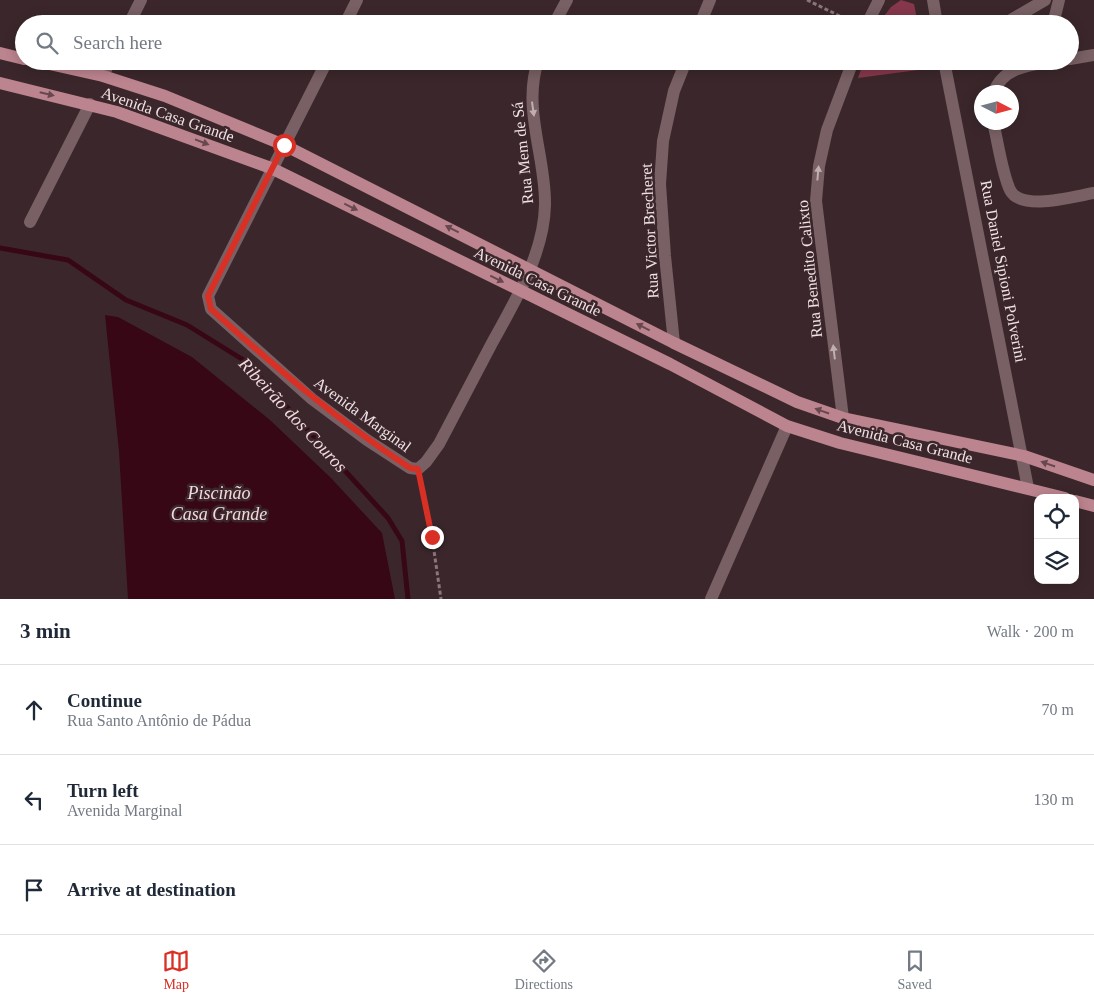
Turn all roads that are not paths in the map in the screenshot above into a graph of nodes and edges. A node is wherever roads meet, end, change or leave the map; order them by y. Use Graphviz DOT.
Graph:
graph roads {
  1 [pos="141,0"];
  2 [pos="358,0"];
  3 [pos="567,0"];
  4 [pos="710,0"];
  5 [pos="879,0"];
  6 [pos="1045,0"];
  7 [pos="1059,0"];
  8 [pos="931,1"];
  9 [pos="134,15"];
  10 [pos="350,15"];
  11 [pos="559,15"];
  12 [pos="704,15"];
  13 [pos="872,15"];
  14 [pos="935,15"];
  15 [pos="1019,15"];
  16 [pos="1055,15"];
  17 [pos="0,53"];
  18 [pos="1094,55"];
  19 [pos="15,56"];
  20 [pos="1079,57"];
  21 [pos="76,70"];
  22 [pos="106,70"];
  23 [pos="322,70"];
  24 [pos="536,70"];
  25 [pos="682,70"];
  26 [pos="850,70"];
  27 [pos="946,70"];
  28 [pos="1013,70"];
  29 [pos="103,76"];
  30 [pos="0,83"];
  31 [pos="997,85"];
  32 [pos="90,104"];
  33 [pos="995,130"];
  34 [pos="284,145"];
  35 [pos="271,168"];
  36 [pos="1094,193"];
  37 [pos="30,222"];
  38 [pos="529,269"];
  39 [pos="520,290"];
  40 [pos="674,343"];
  41 [pos="843,418"];
  42 [pos="787,426"];
  43 [pos="1024,456"];
  44 [pos="1094,480"];
  45 [pos="1028,488"];
  46 [pos="1050,494"];
  47 [pos="1079,502"];
  48 [pos="1094,506"];
  49 [pos="711,599"];
  1 -- 9 [label="street"];
  2 -- 10 [label="street"];
  3 -- 11 [label="street"];
  4 -- 12 [label="street"];
  5 -- 13 [label="street"];
  6 -- 15 [label="street"];
  7 -- 16 [label="street"];
  8 -- 14 [label="street"];
  17 -- 19 [label="main road"];
  18 -- 20 [label="street"];
  21 -- 29 [label="main road, Avenida Casa Grande"];
  22 -- 29 [label="street"];
  23 -- 34 [label="street"];
  24 -- 38 [label="street, Rua Mem de Sá, one-way"];
  25 -- 40 [label="street, Rua Victor Brecheret"];
  41 -- 26 [label="street, Rua Benedito Calixto, one-way"];
  27 -- 43 [label="street, Rua Daniel Sipioni Polverini"];
  28 -- 31 [label="street"];
  29 -- 34 [label="main road, Avenida Casa Grande"];
  30 -- 32 [label="main road, Avenida Casa Grande, one-way"];
  32 -- 35 [label="main road, Avenida Casa Grande, one-way"];
  32 -- 37 [label="street"];
  33 -- 36 [label="street"];
  34 -- 35 [label="street"];
  38 -- 34 [label="main road, Avenida Casa Grande, one-way"];
  35 -- 39 [label="main road, Avenida Casa Grande, one-way"];
  35 -- 39 [label="street, Avenida Marginal"];
  38 -- 39 [label="street, Rua Mem de Sá"];
  40 -- 38 [label="main road, Avenida Casa Grande, one-way"];
  39 -- 42 [label="main road, Avenida Casa Grande"];
  41 -- 40 [label="main road, Avenida Casa Grande, one-way"];
  41 -- 43 [label="main road, Avenida Casa Grande"];
  42 -- 45 [label="main road, Avenida Casa Grande"];
  42 -- 49 [label="street"];
  44 -- 43 [label="main road, Avenida Casa Grande, one-way"];
  43 -- 45 [label="street, Rua Daniel Sipioni Polverini"];
  45 -- 46 [label="main road, Avenida Casa Grande"];
  47 -- 48 [label="main road"];
}
